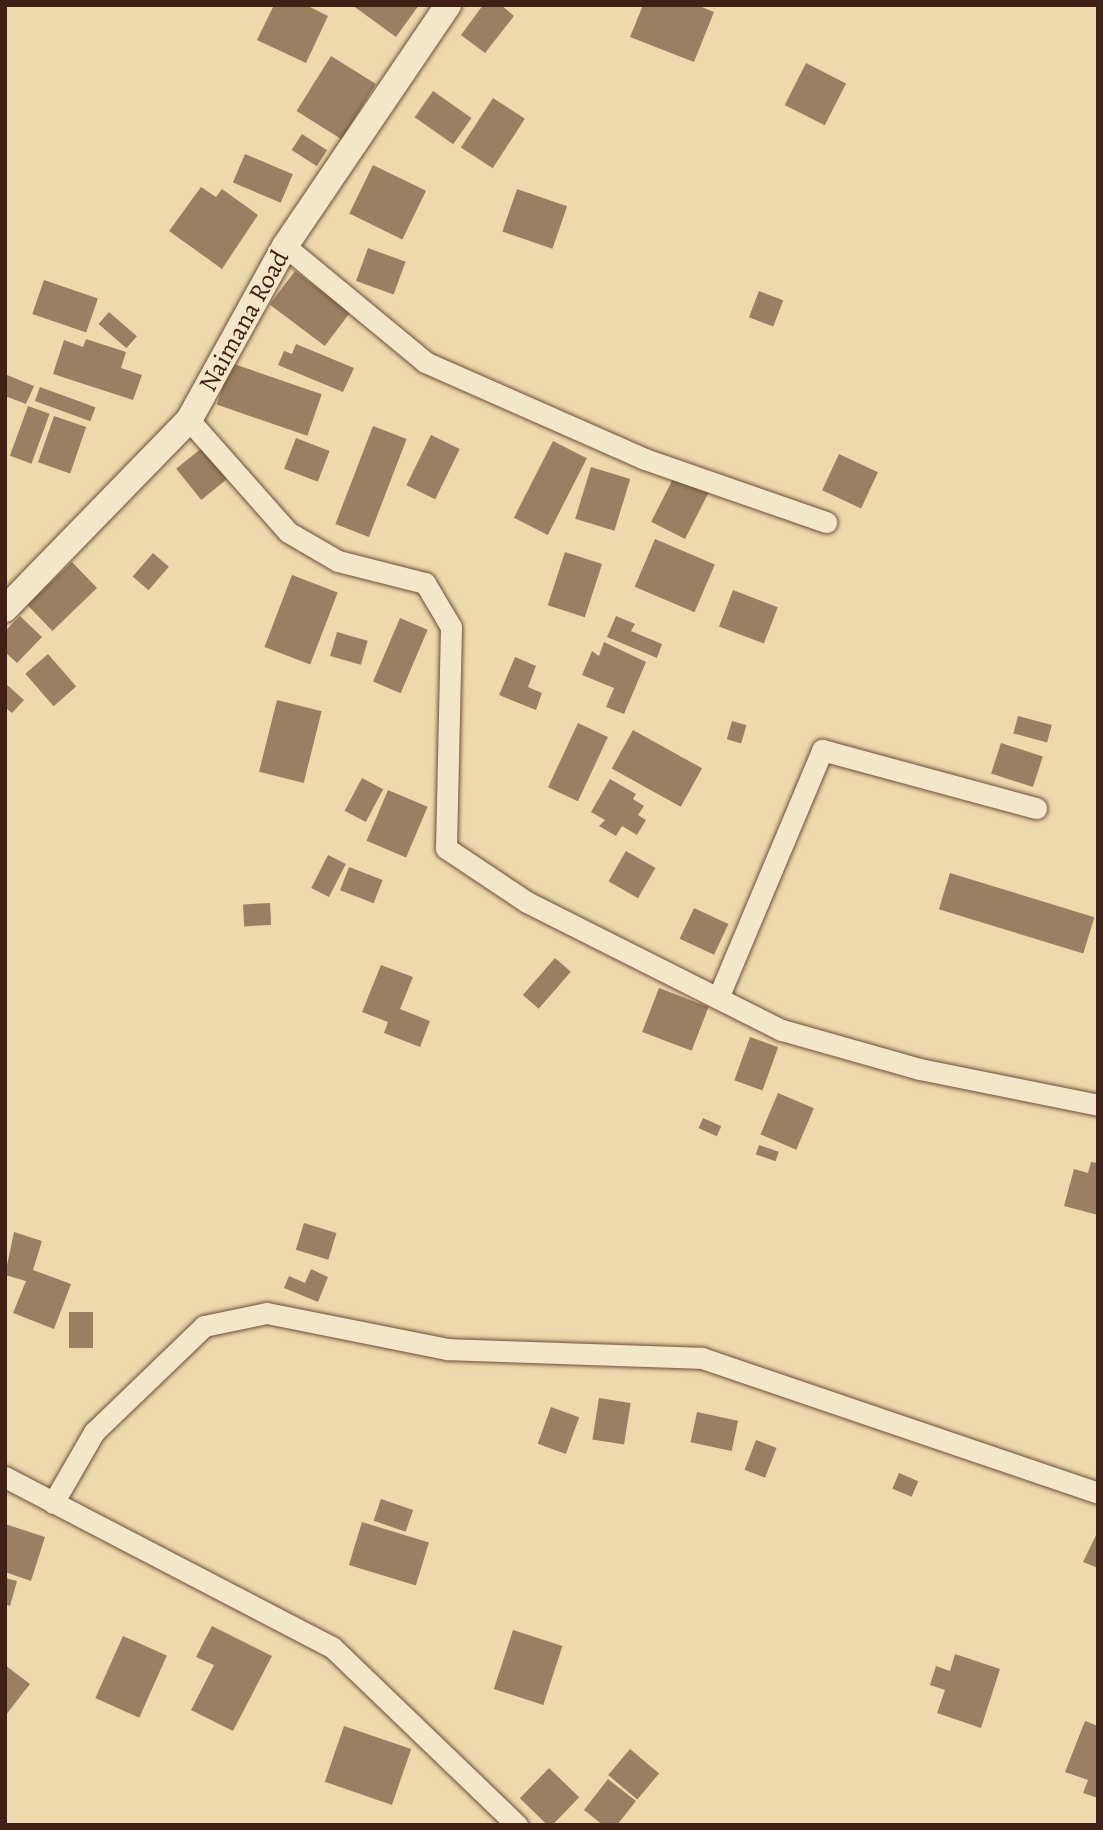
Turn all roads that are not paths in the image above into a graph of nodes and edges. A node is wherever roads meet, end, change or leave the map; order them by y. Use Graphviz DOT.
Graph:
graph roads {
  1 [pos="448,5"];
  2 [pos="285,246"];
  3 [pos="189,420"];
  4 [pos="826,522"];
  5 [pos="5,609"];
  6 [pos="1035,808"];
  7 [pos="718,998"];
  8 [pos="1098,1105"];
  9 [pos="5,1477"];
  10 [pos="1098,1493"];
  11 [pos="53,1503"];
  12 [pos="517,1825"];
  1 -- 2 [label="street, Naimana Road"];
  2 -- 3 [label="street, Naimana Road"];
  2 -- 4 [label="street"];
  3 -- 5 [label="street, Naimana Road"];
  3 -- 7 [label="street"];
  6 -- 7 [label="street"];
  7 -- 8 [label="street"];
  9 -- 11 [label="street"];
  10 -- 11 [label="street"];
  11 -- 12 [label="street"];
}
